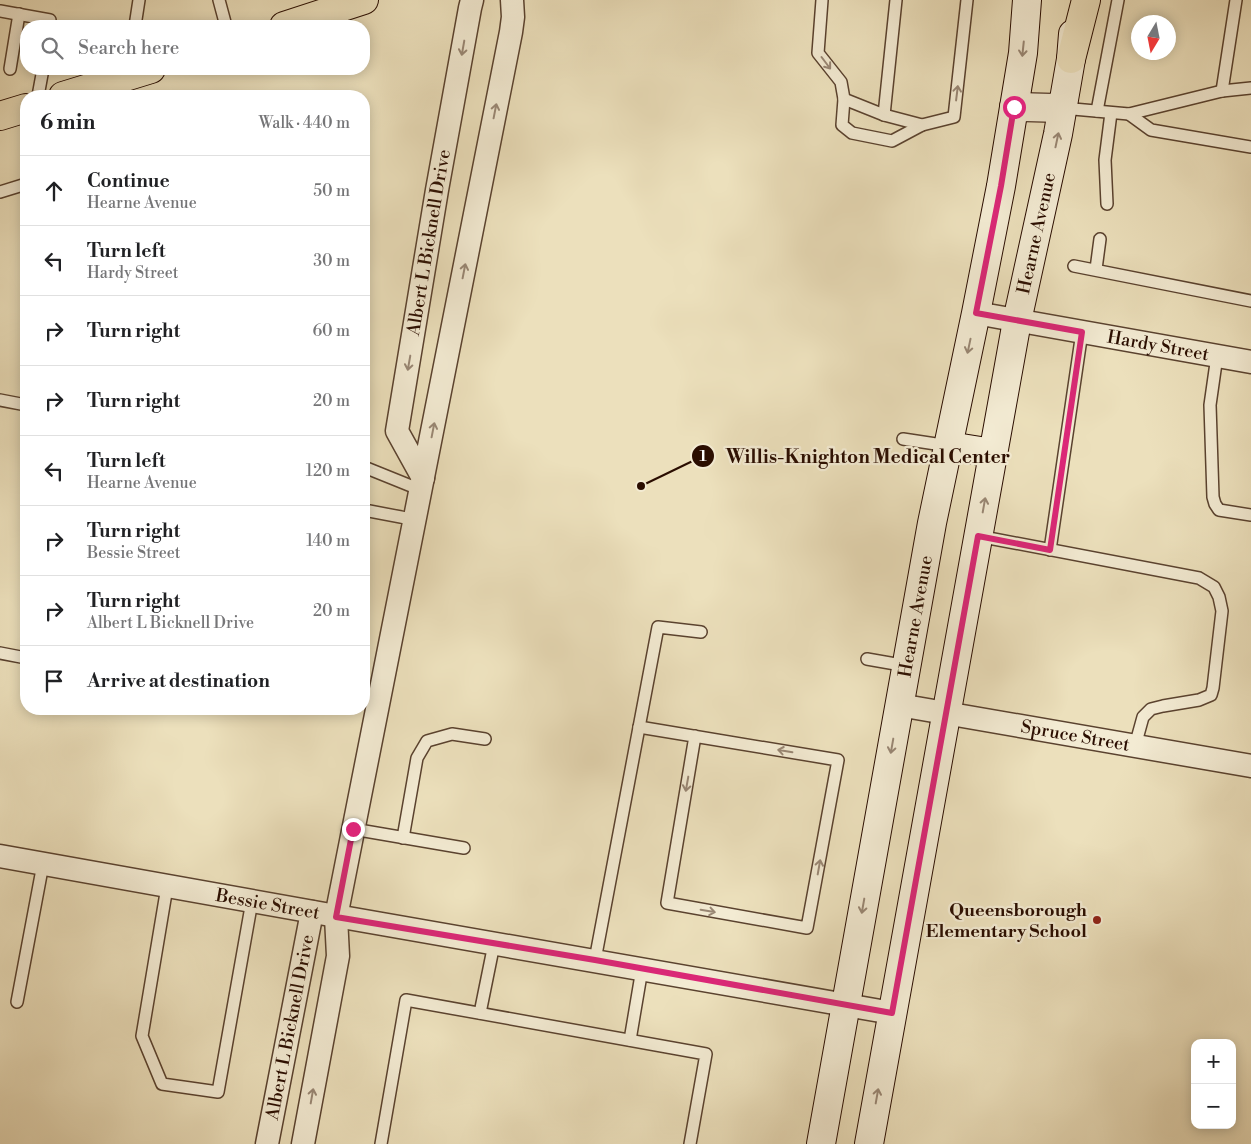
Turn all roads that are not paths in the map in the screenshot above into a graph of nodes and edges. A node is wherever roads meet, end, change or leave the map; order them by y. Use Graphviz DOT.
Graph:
graph roads {
  1 [pos="139,0"];
  2 [pos="219,0"];
  3 [pos="364,0"];
  4 [pos="472,0"];
  5 [pos="512,0"];
  6 [pos="822,0"];
  7 [pos="896,0"];
  8 [pos="968,0"];
  9 [pos="1027,0"];
  10 [pos="1075,0"];
  11 [pos="1086,0"];
  12 [pos="1118,0"];
  13 [pos="1236,0"];
  14 [pos="0,11"];
  15 [pos="19,14"];
  16 [pos="50,20"];
  17 [pos="135,20"];
  18 [pos="224,20"];
  19 [pos="302,20"];
  20 [pos="1071,60"];
  21 [pos="10,69"];
  22 [pos="41,75"];
  23 [pos="123,75"];
  24 [pos="1251,88"];
  25 [pos="39,90"];
  26 [pos="80,90"];
  27 [pos="1222,91"];
  28 [pos="844,99"];
  29 [pos="1014,107"];
  30 [pos="1062,108"];
  31 [pos="20,110"];
  32 [pos="1098,112"];
  33 [pos="1111,113"];
  34 [pos="1129,114"];
  35 [pos="884,115"];
  36 [pos="0,116"];
  37 [pos="922,125"];
  38 [pos="1251,147"];
  39 [pos="20,186"];
  40 [pos="0,192"];
  41 [pos="1107,204"];
  42 [pos="1100,239"];
  43 [pos="1074,266"];
  44 [pos="1096,270"];
  45 [pos="1251,301"];
  46 [pos="976,313"];
  47 [pos="1017,320"];
  48 [pos="1082,332"];
  49 [pos="1217,356"];
  50 [pos="1251,362"];
  51 [pos="0,400"];
  52 [pos="20,404"];
  53 [pos="903,439"];
  54 [pos="949,446"];
  55 [pos="993,453"];
  56 [pos="370,469"];
  57 [pos="422,484"];
  58 [pos="370,511"];
  59 [pos="1251,515"];
  60 [pos="415,520"];
  61 [pos="978,536"];
  62 [pos="1050,550"];
  63 [pos="701,632"];
  64 [pos="0,654"];
  65 [pos="20,657"];
  66 [pos="867,659"];
  67 [pos="907,666"];
  68 [pos="899,704"];
  69 [pos="946,713"];
  70 [pos="639,727"];
  71 [pos="696,736"];
  72 [pos="485,739"];
  73 [pos="1135,746"];
  74 [pos="1251,766"];
  75 [pos="353,829"];
  76 [pos="403,838"];
  77 [pos="464,848"];
  78 [pos="0,856"];
  79 [pos="43,864"];
  80 [pos="168,886"];
  81 [pos="252,901"];
  82 [pos="312,912"];
  83 [pos="336,917"];
  84 [pos="494,944"];
  85 [pos="595,960"];
  86 [pos="642,969"];
  87 [pos="17,1002"];
  88 [pos="846,1005"];
  89 [pos="480,1013"];
  90 [pos="892,1013"];
  91 [pos="630,1040"];
  92 [pos="267,1144"];
  93 [pos="303,1144"];
  94 [pos="381,1144"];
  95 [pos="690,1144"];
  96 [pos="821,1144"];
  97 [pos="869,1144"];
  1 -- 17 [label="lane"];
  2 -- 18 [label="lane"];
  3 -- 19 [label="main road"];
  4 -- 57 [label="street, Albert L Bicknell Drive, one-way"];
  57 -- 5 [label="street, Albert L Bicknell Drive, one-way"];
  6 -- 28 [label="lane, one-way"];
  7 -- 35 [label="lane"];
  37 -- 8 [label="lane, one-way"];
  9 -- 29 [label="main road, Hearne Avenue, one-way"];
  10 -- 20 [label="main road, Hearne Avenue"];
  11 -- 20 [label="main road"];
  12 -- 32 [label="lane"];
  13 -- 27 [label="lane"];
  14 -- 15 [label="lane"];
  15 -- 16 [label="lane"];
  15 -- 21 [label="lane"];
  20 -- 30 [label="main road, Hearne Avenue"];
  22 -- 25 [label="lane"];
  23 -- 26 [label="main road"];
  24 -- 27 [label="lane"];
  27 -- 34 [label="lane"];
  28 -- 35 [label="lane"];
  28 -- 37 [label="lane"];
  29 -- 30 [label="main road"];
  29 -- 46 [label="main road, Hearne Avenue"];
  30 -- 32 [label="lane"];
  47 -- 30 [label="main road, Hearne Avenue, one-way"];
  31 -- 36 [label="main road"];
  32 -- 33 [label="lane"];
  33 -- 34 [label="lane"];
  33 -- 41 [label="lane"];
  34 -- 38 [label="lane"];
  35 -- 37 [label="lane"];
  39 -- 40 [label="lane"];
  42 -- 44 [label="lane"];
  43 -- 44 [label="lane"];
  44 -- 45 [label="lane"];
  46 -- 47 [label="street, Hardy Street"];
  46 -- 54 [label="main road, Hearne Avenue, one-way"];
  47 -- 48 [label="street, Hardy Street"];
  47 -- 55 [label="main road, Hearne Avenue"];
  48 -- 49 [label="street, Hardy Street"];
  48 -- 62 [label="lane"];
  49 -- 50 [label="street, Hardy Street"];
  49 -- 59 [label="lane"];
  51 -- 52 [label="lane"];
  53 -- 54 [label="lane"];
  54 -- 55 [label="main road"];
  54 -- 67 [label="main road, Hearne Avenue"];
  61 -- 55 [label="main road, Hearne Avenue, one-way"];
  56 -- 57 [label="lane"];
  57 -- 60 [label="street, Albert L Bicknell Drive"];
  58 -- 60 [label="lane"];
  60 -- 75 [label="street, Albert L Bicknell Drive"];
  61 -- 62 [label="lane"];
  61 -- 69 [label="main road, Hearne Avenue"];
  62 -- 73 [label="lane"];
  63 -- 70 [label="lane"];
  64 -- 65 [label="lane"];
  66 -- 67 [label="lane"];
  67 -- 68 [label="main road, Hearne Avenue"];
  68 -- 69 [label="street, Spruce Street"];
  68 -- 88 [label="main road, Hearne Avenue, one-way"];
  69 -- 73 [label="street, Spruce Street"];
  69 -- 90 [label="main road, Hearne Avenue"];
  70 -- 71 [label="lane"];
  70 -- 85 [label="lane"];
  71 -- 71 [label="lane, one-way"];
  72 -- 76 [label="lane"];
  73 -- 74 [label="street, Spruce Street"];
  75 -- 76 [label="lane"];
  75 -- 83 [label="street, Albert L Bicknell Drive"];
  76 -- 77 [label="lane"];
  78 -- 79 [label="street, Bessie Street"];
  79 -- 80 [label="street, Bessie Street"];
  79 -- 87 [label="lane"];
  80 -- 81 [label="street, Bessie Street"];
  80 -- 81 [label="lane"];
  81 -- 82 [label="street, Bessie Street"];
  82 -- 83 [label="street, Bessie Street"];
  82 -- 92 [label="street, Albert L Bicknell Drive"];
  83 -- 84 [label="street, Bessie Street"];
  93 -- 83 [label="street, Albert L Bicknell Drive, one-way"];
  84 -- 85 [label="street, Bessie Street"];
  84 -- 89 [label="lane"];
  85 -- 86 [label="street, Bessie Street"];
  86 -- 88 [label="street, Bessie Street"];
  86 -- 91 [label="lane"];
  88 -- 90 [label="street, Bessie Street"];
  88 -- 96 [label="main road, Hearne Avenue"];
  89 -- 91 [label="lane"];
  89 -- 94 [label="lane"];
  97 -- 90 [label="main road, Hearne Avenue, one-way"];
  91 -- 95 [label="lane"];
}
